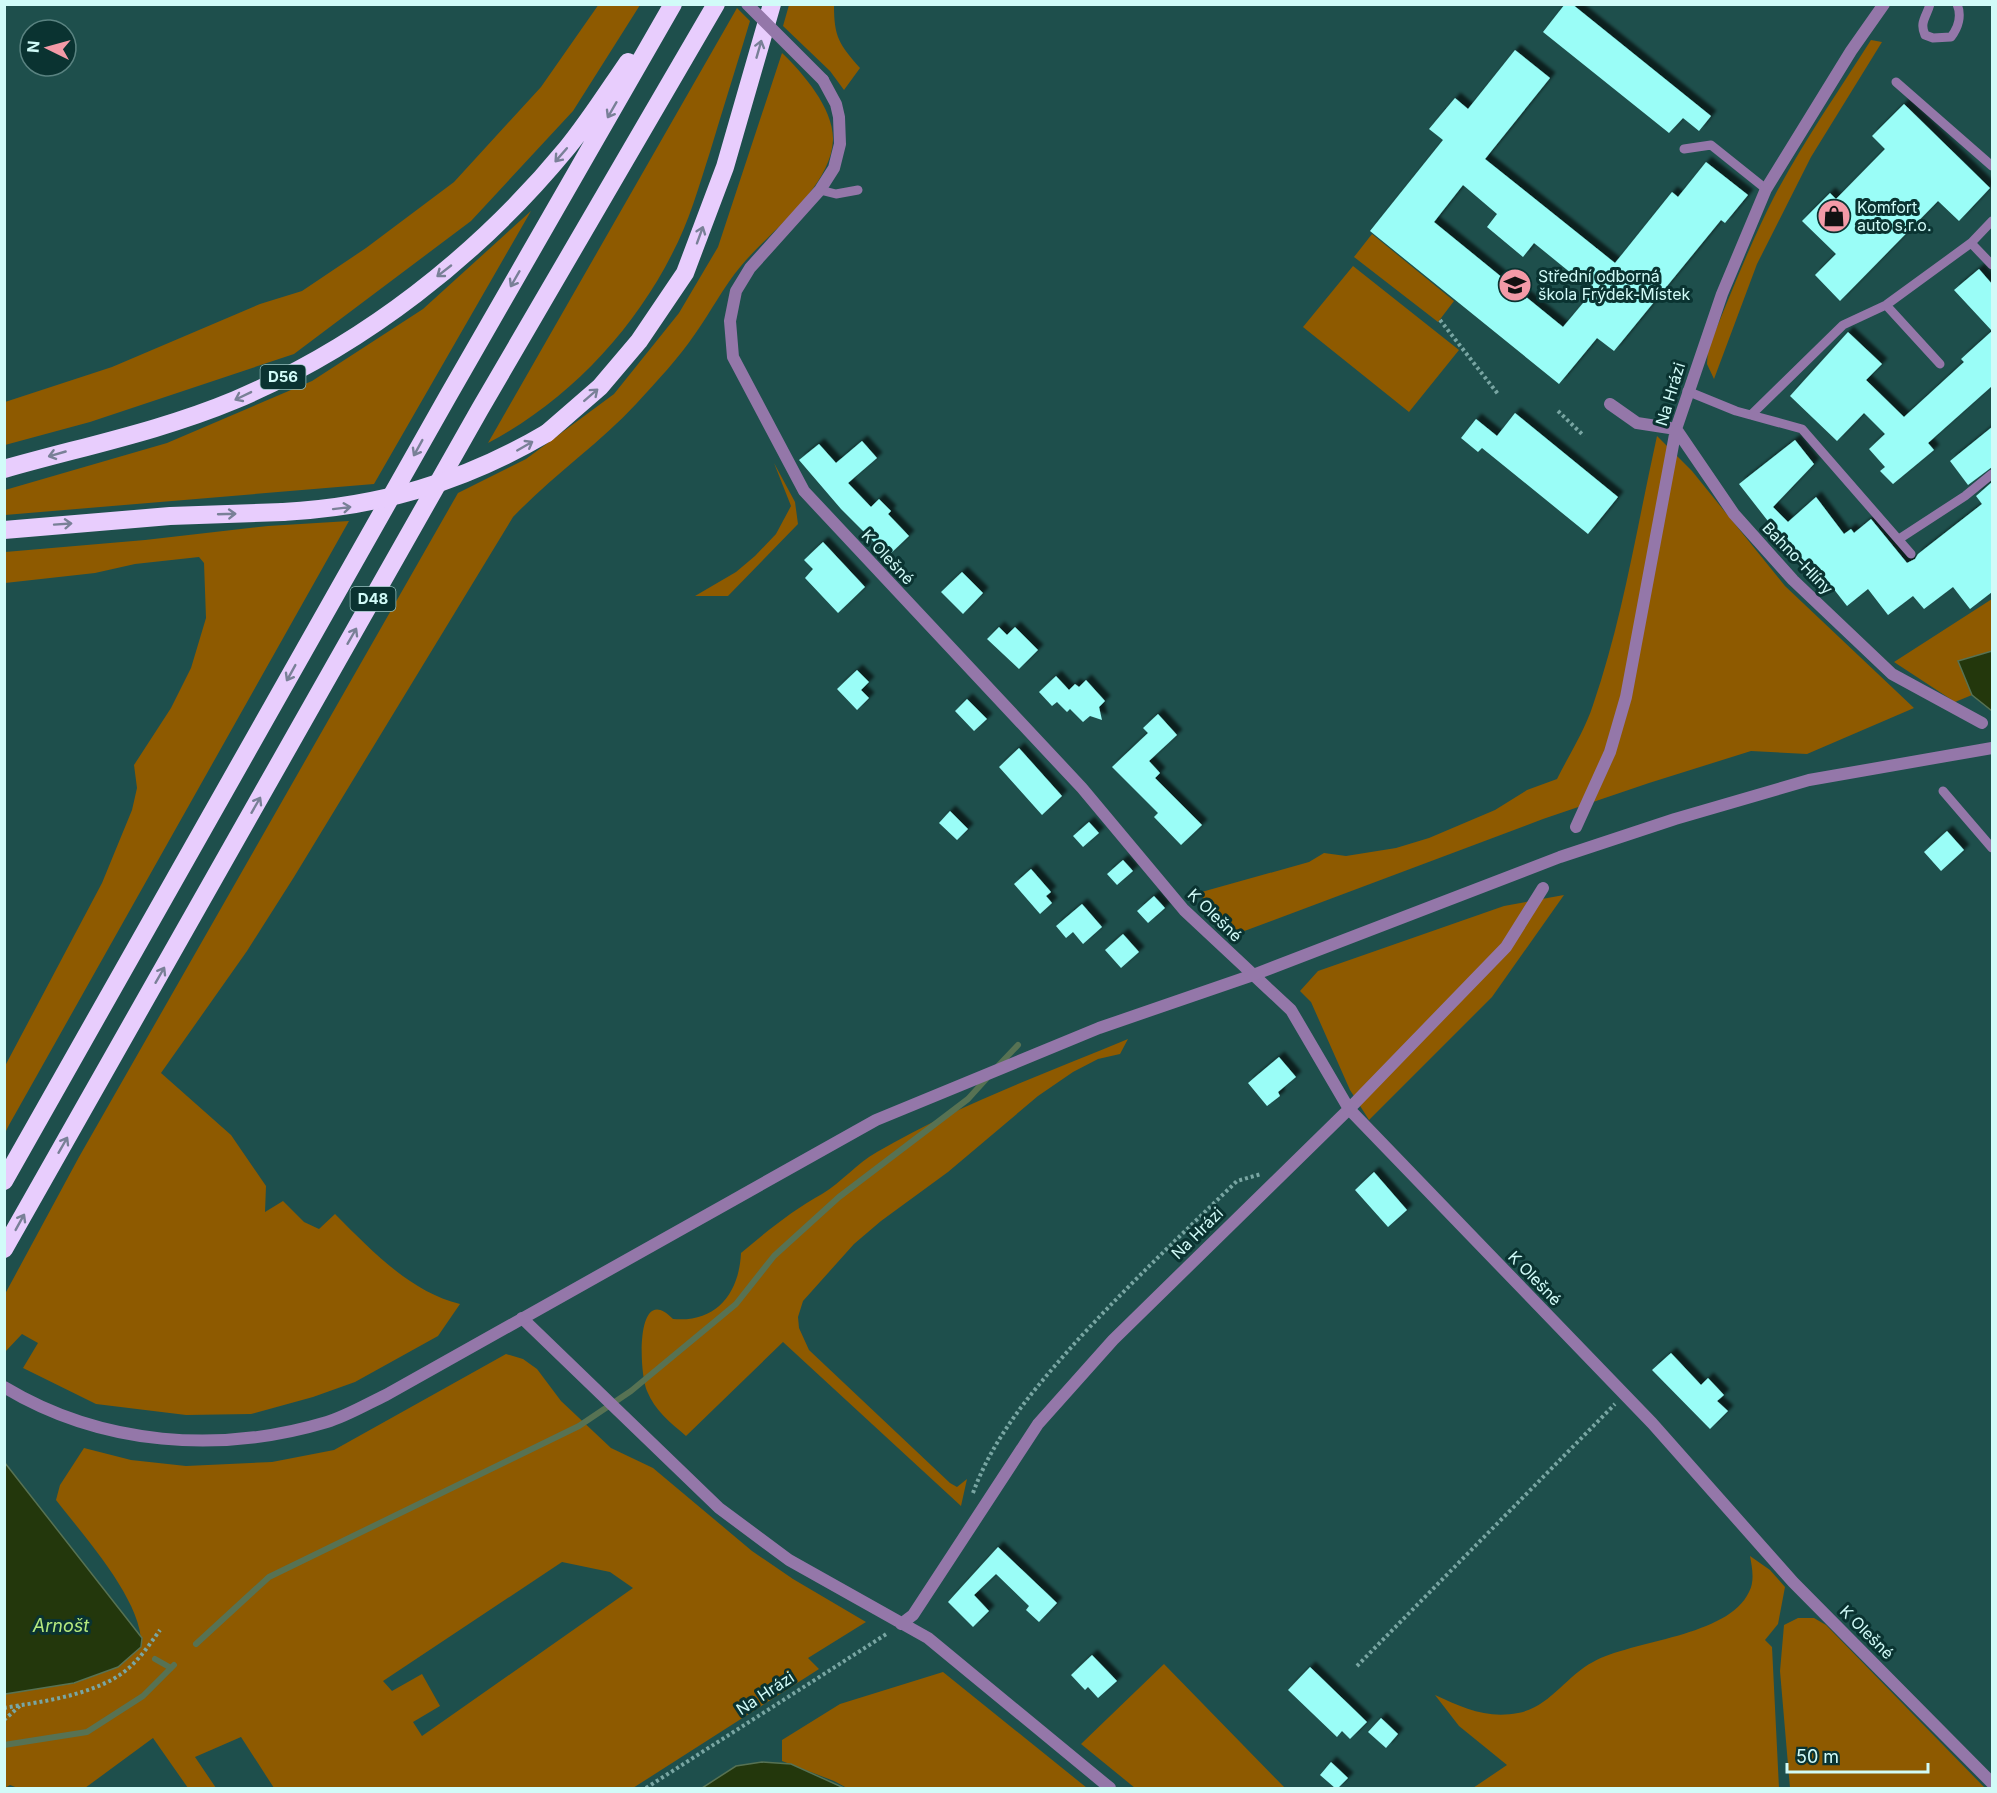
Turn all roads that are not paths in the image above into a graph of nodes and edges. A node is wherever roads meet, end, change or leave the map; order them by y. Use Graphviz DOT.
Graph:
graph roads {
  1 [pos="671,4"];
  2 [pos="716,4"];
  3 [pos="747,4"];
  4 [pos="771,4"];
  5 [pos="1884,4"];
  6 [pos="1930,4"];
  7 [pos="1957,4"];
  8 [pos="1896,82"];
  9 [pos="1684,149"];
  10 [pos="1992,166"];
  11 [pos="1766,189"];
  12 [pos="820,190"];
  13 [pos="858,190"];
  14 [pos="1992,221"];
  15 [pos="1971,243"];
  16 [pos="1992,265"];
  17 [pos="1886,305"];
  18 [pos="1940,364"];
  19 [pos="1687,391"];
  20 [pos="1610,404"];
  21 [pos="1751,415"];
  22 [pos="1676,429"];
  23 [pos="4,469"];
  24 [pos="1992,474"];
  25 [pos="4,530"];
  26 [pos="1899,539"];
  27 [pos="1911,554"];
  28 [pos="1982,723"];
  29 [pos="1992,748"];
  30 [pos="1943,790"];
  31 [pos="1576,827"];
  32 [pos="1992,848"];
  33 [pos="1543,888"];
  34 [pos="1253,975"];
  35 [pos="1349,1108"];
  36 [pos="4,1181"];
  37 [pos="4,1249"];
  38 [pos="522,1318"];
  39 [pos="4,1387"];
  40 [pos="901,1624"];
  41 [pos="1992,1783"];
  42 [pos="1110,1788"];
  1 -- 23 [label="highway, D56, one-way"];
  1 -- 36 [label="highway, D48, one-way"];
  37 -- 2 [label="highway, D48, one-way"];
  3 -- 12 [label="street, K Olešné, bridge"];
  25 -- 4 [label="highway, one-way, bridge"];
  5 -- 11 [label="street, Na Hrázi"];
  6 -- 7 [label="lane"];
  8 -- 10 [label="lane"];
  9 -- 11 [label="lane"];
  11 -- 19 [label="street, Na Hrázi"];
  12 -- 13 [label="lane"];
  12 -- 34 [label="street, K Olešné"];
  14 -- 15 [label="lane"];
  15 -- 16 [label="lane"];
  15 -- 17 [label="lane"];
  17 -- 18 [label="lane"];
  17 -- 21 [label="lane"];
  19 -- 21 [label="lane"];
  19 -- 22 [label="street, Na Hrázi"];
  20 -- 22 [label="street"];
  21 -- 26 [label="lane"];
  22 -- 28 [label="street, Bahno-Hlíny"];
  22 -- 31 [label="street, Na Hrázi"];
  24 -- 26 [label="lane"];
  26 -- 27 [label="lane"];
  29 -- 34 [label="street"];
  30 -- 32 [label="lane"];
  33 -- 35 [label="street, Na Hrázi"];
  34 -- 35 [label="street, K Olešné"];
  34 -- 38 [label="street"];
  35 -- 40 [label="street, Na Hrázi"];
  35 -- 41 [label="street, K Olešné"];
  38 -- 39 [label="street"];
  38 -- 40 [label="street"];
  40 -- 42 [label="street"];
}
